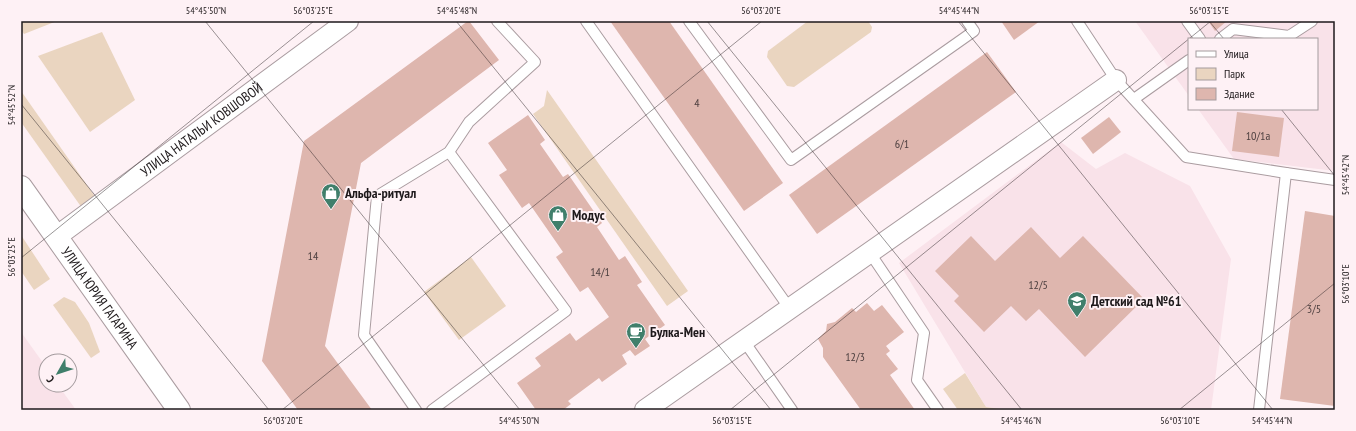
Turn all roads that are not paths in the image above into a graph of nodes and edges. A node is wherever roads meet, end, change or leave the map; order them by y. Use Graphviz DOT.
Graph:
graph roads {
  1 [pos="348,21"];
  2 [pos="497,21"];
  3 [pos="586,21"];
  4 [pos="689,21"];
  5 [pos="967,21"];
  6 [pos="1077,21"];
  7 [pos="1187,21"];
  8 [pos="1312,21"];
  9 [pos="1199,38"];
  10 [pos="1221,38"];
  11 [pos="1188,61"];
  12 [pos="1116,80"];
  13 [pos="1134,99"];
  14 [pos="450,152"];
  15 [pos="1286,173"];
  16 [pos="1335,180"];
  17 [pos="21,187"];
  18 [pos="56,237"];
  19 [pos="870,253"];
  20 [pos="790,309"];
  21 [pos="744,341"];
  22 [pos="179,410"];
  23 [pos="416,410"];
  24 [pos="432,410"];
  25 [pos="645,410"];
  26 [pos="792,410"];
  27 [pos="938,410"];
  28 [pos="1259,410"];
  1 -- 18 [label="street, УЛИЦА НАТАЛЬИ КОВШОВОЙ"];
  2 -- 14 [label="lane"];
  3 -- 20 [label="lane"];
  4 -- 5 [label="lane"];
  6 -- 12 [label="lane"];
  7 -- 9 [label="lane"];
  8 -- 10 [label="lane"];
  11 -- 13 [label="lane"];
  12 -- 13 [label="lane"];
  12 -- 19 [label="street"];
  13 -- 15 [label="lane"];
  14 -- 23 [label="lane"];
  14 -- 24 [label="lane"];
  15 -- 16 [label="lane"];
  15 -- 28 [label="lane"];
  17 -- 18 [label="main road, УЛИЦА ЮРИЯ ГАГАРИНА"];
  18 -- 22 [label="main road, УЛИЦА ЮРИЯ ГАГАРИНА"];
  19 -- 20 [label="street"];
  19 -- 27 [label="lane"];
  20 -- 21 [label="street"];
  21 -- 25 [label="street"];
  21 -- 26 [label="lane"];
}
